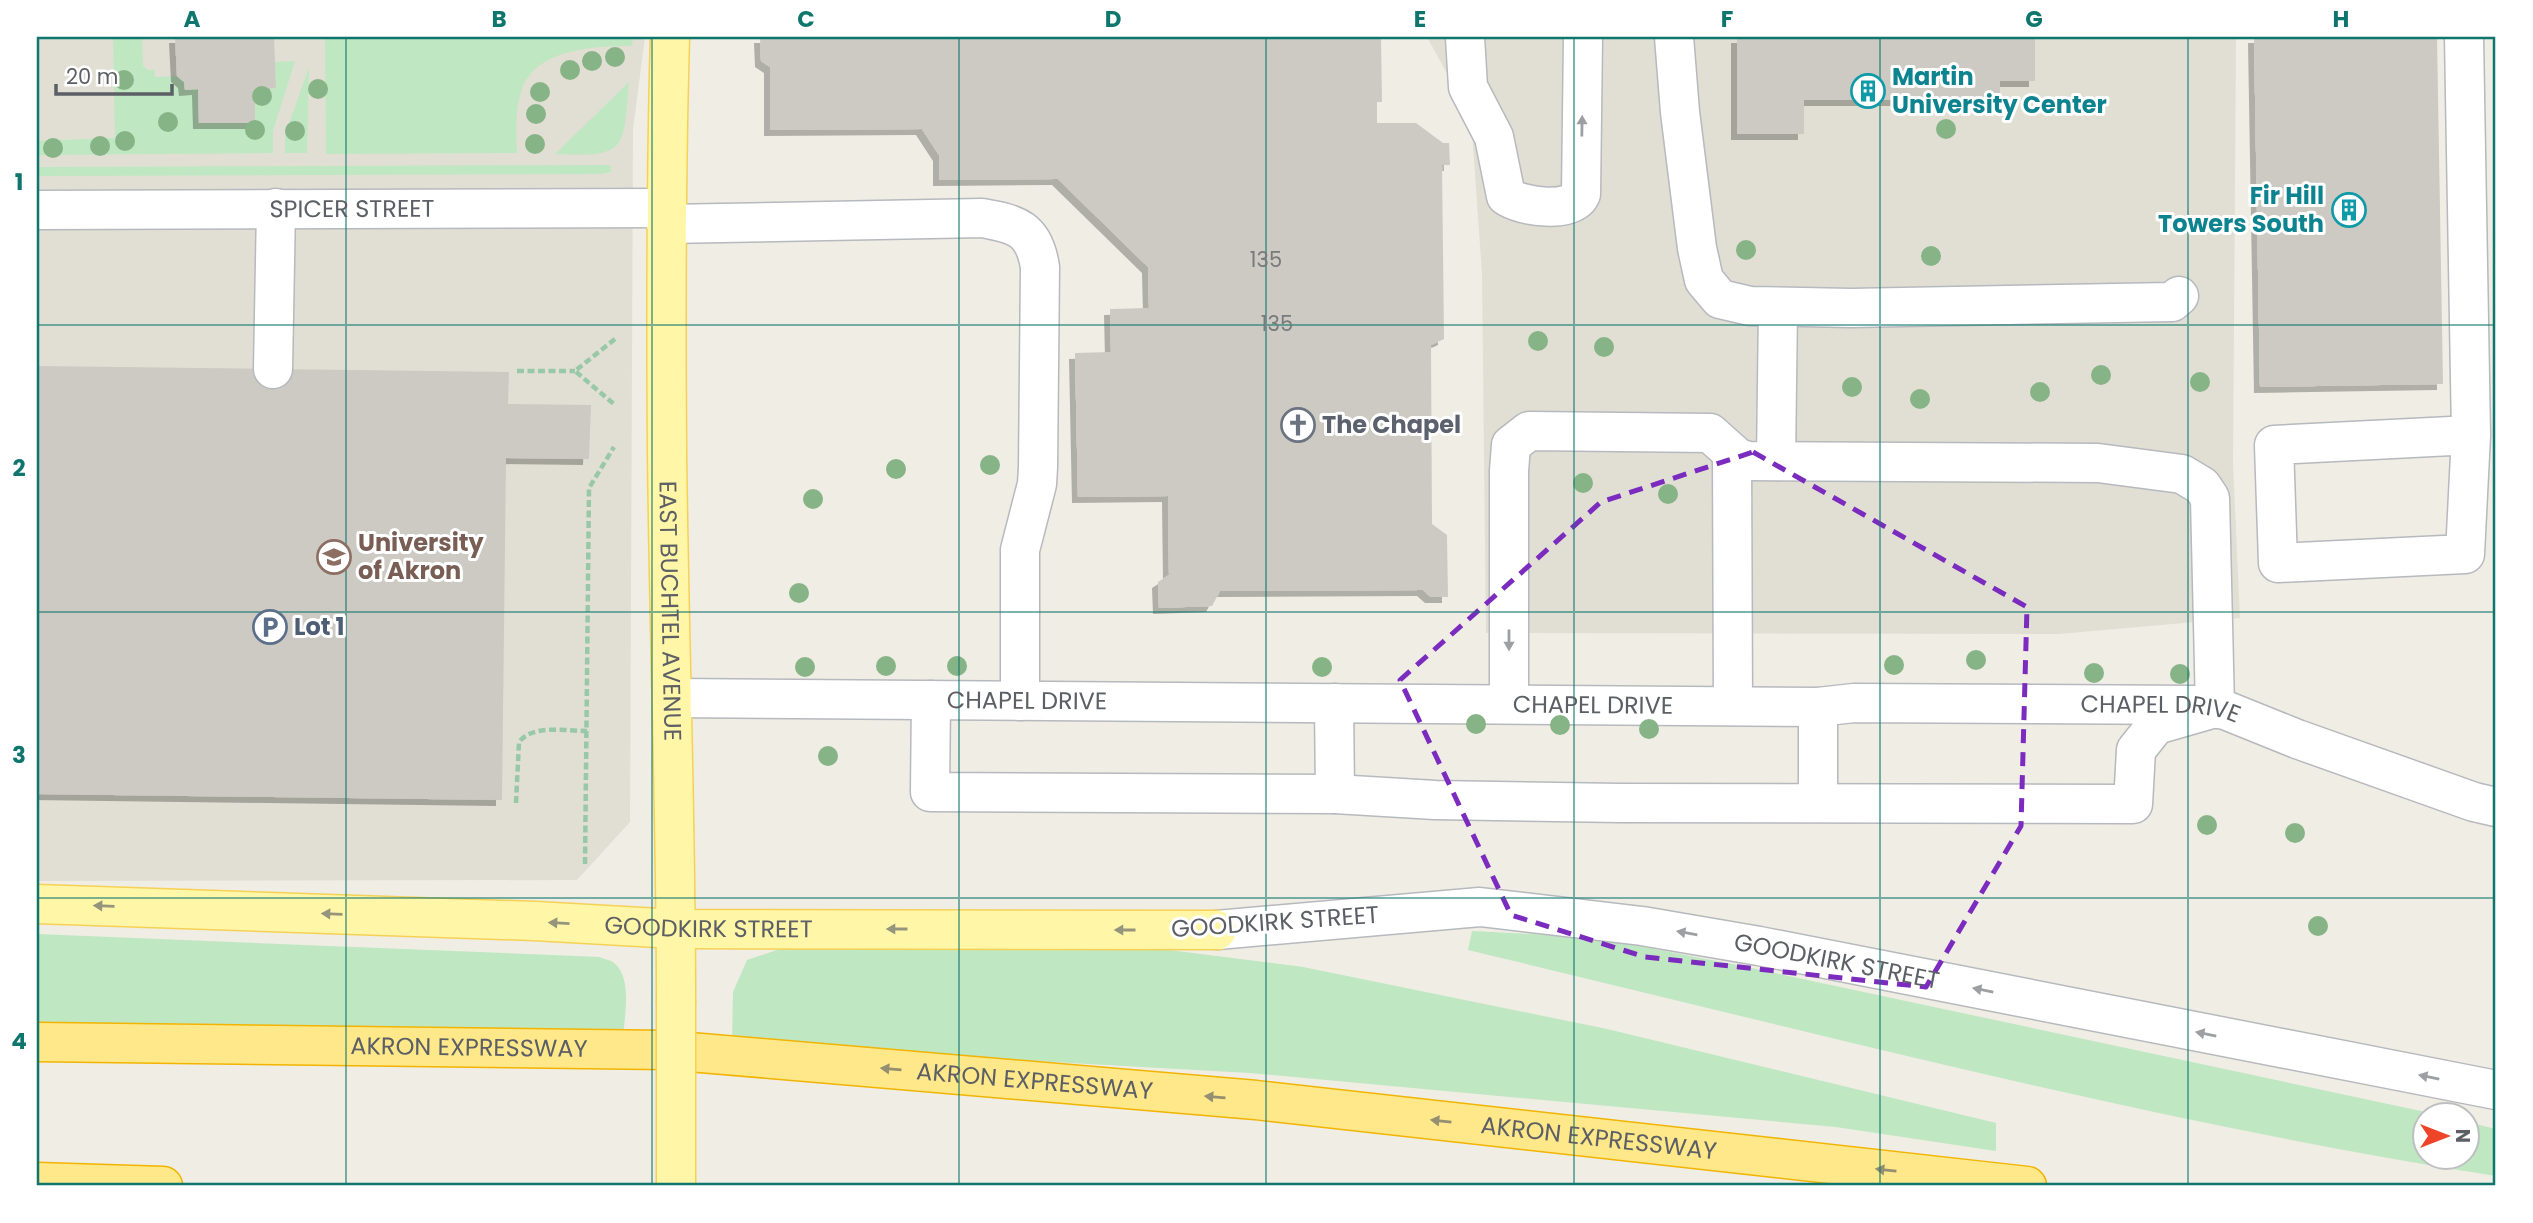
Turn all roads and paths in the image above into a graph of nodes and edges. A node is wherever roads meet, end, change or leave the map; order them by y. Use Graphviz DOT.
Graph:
graph roads {
  1 [pos="670,37"];
  2 [pos="1465,37"];
  3 [pos="1583,37"];
  4 [pos="1674,37"];
  5 [pos="2464,37"];
  6 [pos="276,208"];
  7 [pos="37,210"];
  8 [pos="666,216"];
  9 [pos="2179,296"];
  10 [pos="1778,307"];
  11 [pos="615,339"];
  12 [pos="273,369"];
  13 [pos="517,370"];
  14 [pos="575,370"];
  15 [pos="615,405"];
  16 [pos="2471,435"];
  17 [pos="614,447"];
  18 [pos="1732,454"];
  19 [pos="1776,461"];
  20 [pos="673,698"];
  21 [pos="931,699"];
  22 [pos="1020,701"];
  23 [pos="1334,703"];
  24 [pos="1509,704"];
  25 [pos="1733,706"];
  26 [pos="1818,707"];
  27 [pos="2215,708"];
  28 [pos="587,731"];
  29 [pos="1335,794"];
  30 [pos="1818,802"];
  31 [pos="516,803"];
  32 [pos="2496,807"];
  33 [pos="586,864"];
  34 [pos="37,904"];
  35 [pos="676,929"];
  36 [pos="1217,930"];
  37 [pos="37,1042"];
  38 [pos="2496,1090"];
  39 [pos="37,1182"];
  40 [pos="163,1186"];
  41 [pos="676,1186"];
  42 [pos="2027,1186"];
  1 -- 8 [label="main road, EAST BUCHTEL AVENUE"];
  2 -- 3 [label="street, one-way"];
  4 -- 10 [label="street"];
  5 -- 16 [label="street"];
  6 -- 7 [label="street, SPICER STREET"];
  6 -- 8 [label="street, SPICER STREET"];
  6 -- 12 [label="street"];
  8 -- 20 [label="main road, EAST BUCHTEL AVENUE"];
  8 -- 22 [label="street, SPICER STREET"];
  9 -- 10 [label="street"];
  10 -- 19 [label="street"];
  11 -- 14 [label="path"];
  13 -- 14 [label="path"];
  14 -- 15 [label="path"];
  16 -- 16 [label="street"];
  17 -- 28 [label="path"];
  18 -- 19 [label="street"];
  18 -- 24 [label="street, one-way"];
  18 -- 25 [label="street"];
  19 -- 27 [label="street"];
  20 -- 21 [label="street, CHAPEL DRIVE"];
  20 -- 35 [label="main road, EAST BUCHTEL AVENUE"];
  21 -- 22 [label="street, CHAPEL DRIVE"];
  21 -- 29 [label="street"];
  22 -- 23 [label="street, CHAPEL DRIVE"];
  23 -- 24 [label="street, CHAPEL DRIVE"];
  23 -- 29 [label="street"];
  24 -- 25 [label="street, CHAPEL DRIVE"];
  25 -- 26 [label="street, CHAPEL DRIVE"];
  26 -- 27 [label="street, CHAPEL DRIVE"];
  26 -- 30 [label="street"];
  27 -- 30 [label="street"];
  27 -- 32 [label="street, CHAPEL DRIVE"];
  28 -- 31 [label="path"];
  28 -- 33 [label="path"];
  29 -- 30 [label="street"];
  35 -- 34 [label="main road, GOODKIRK STREET, one-way"];
  36 -- 35 [label="main road, GOODKIRK STREET, one-way"];
  35 -- 41 [label="main road, EAST BUCHTEL AVENUE, bridge"];
  38 -- 36 [label="street, GOODKIRK STREET, one-way"];
  42 -- 37 [label="highway, AKRON EXPRESSWAY, one-way"];
  39 -- 40 [label="highway"];
}
